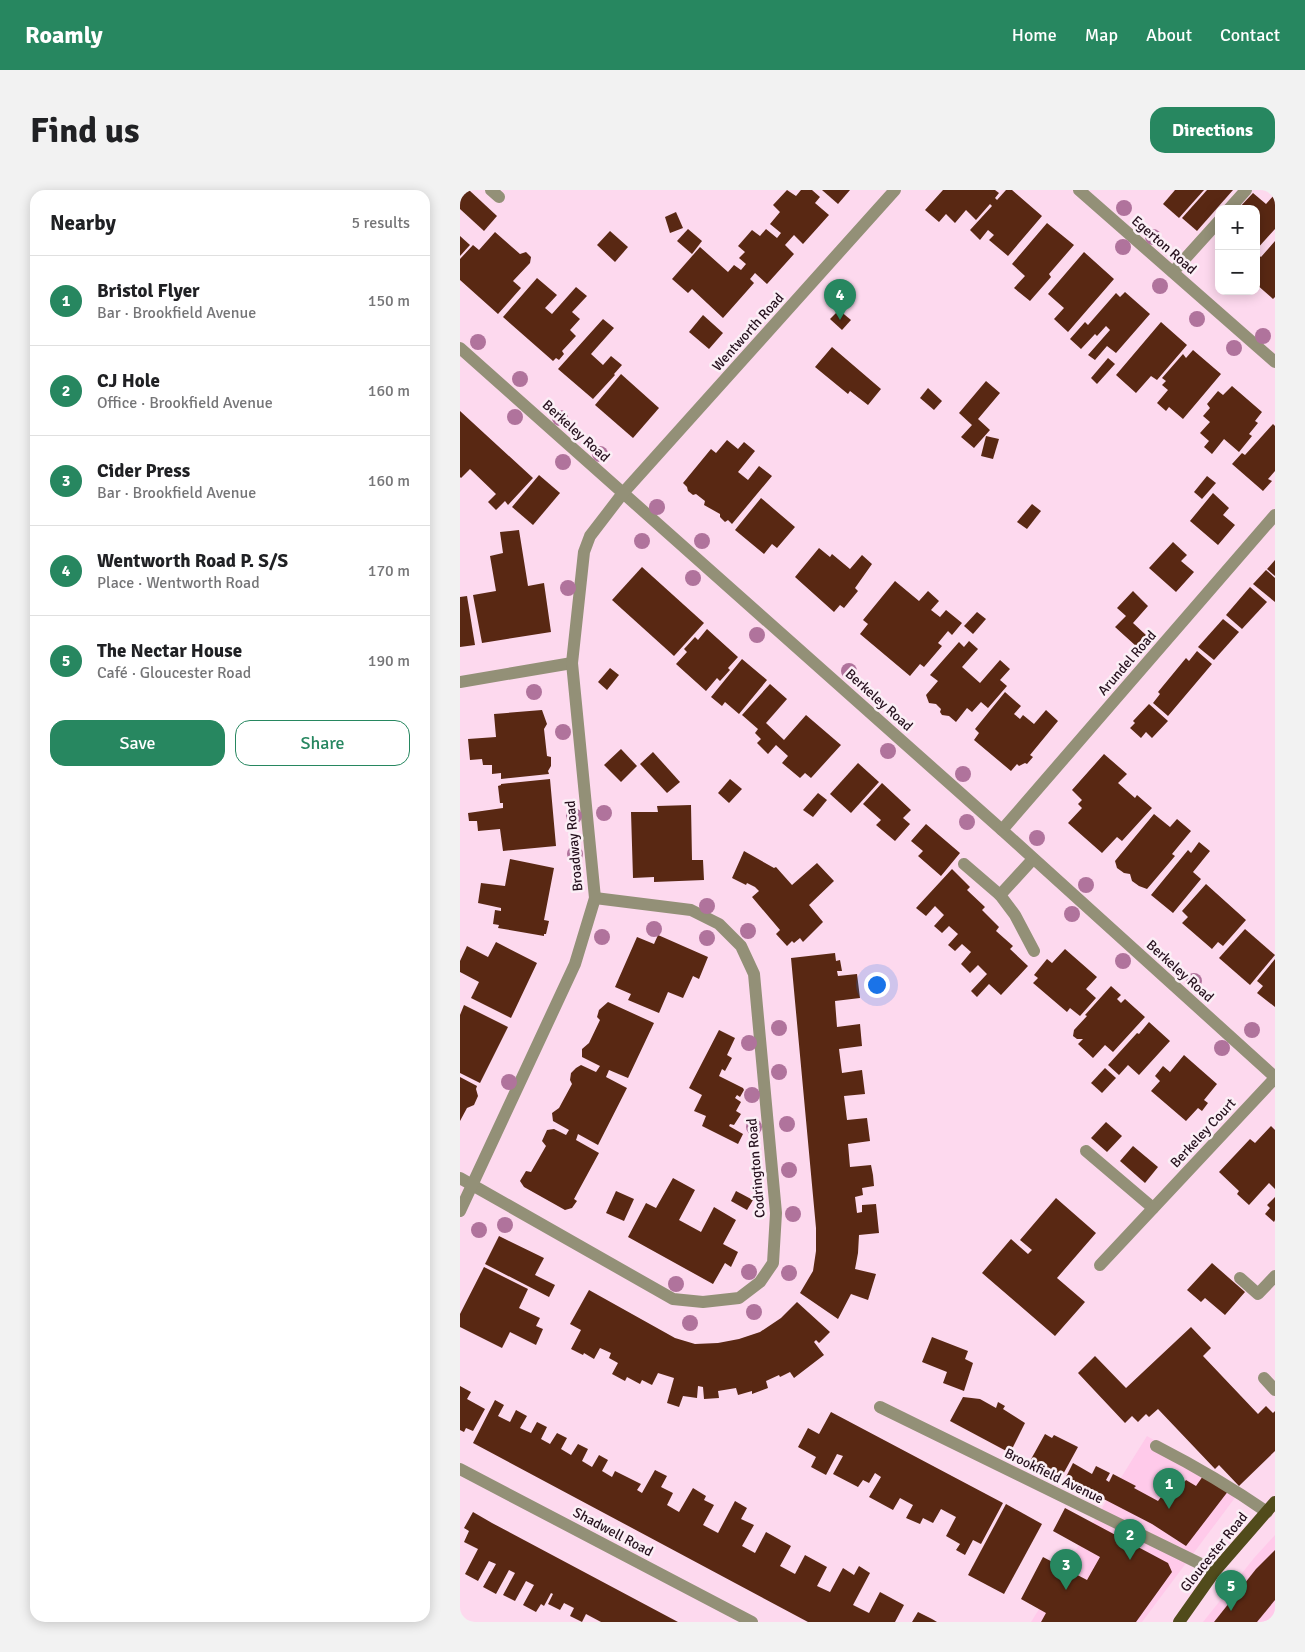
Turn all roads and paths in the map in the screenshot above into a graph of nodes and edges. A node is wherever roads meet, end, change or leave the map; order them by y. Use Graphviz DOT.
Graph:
graph roads {
  1 [pos="895,190"];
  2 [pos="1079,190"];
  3 [pos="1246,190"];
  4 [pos="1233,205"];
  5 [pos="1215,225"];
  6 [pos="1173,272"];
  7 [pos="460,348"];
  8 [pos="1275,362"];
  9 [pos="624,493"];
  10 [pos="1275,515"];
  11 [pos="572,663"];
  12 [pos="460,682"];
  13 [pos="1002,830"];
  14 [pos="1032,859"];
  15 [pos="964,864"];
  16 [pos="1000,895"];
  17 [pos="595,898"];
  18 [pos="1034,951"];
  19 [pos="1275,1078"];
  20 [pos="1086,1150"];
  21 [pos="460,1178"];
  22 [pos="472,1184"];
  23 [pos="1153,1208"];
  24 [pos="460,1211"];
  25 [pos="1100,1264"];
  26 [pos="1275,1276"];
  27 [pos="1240,1278"];
  28 [pos="1264,1378"];
  29 [pos="1275,1390"];
  30 [pos="880,1407"];
  31 [pos="1156,1446"];
  32 [pos="460,1469"];
  33 [pos="1271,1507"];
  34 [pos="1215,1571"];
  35 [pos="752,1622"];
  36 [pos="1179,1622"];
  1 -- 9 [label="street, Wentworth Road"];
  2 -- 6 [label="street, Egerton Road"];
  3 -- 4 [label="street"];
  5 -- 6 [label="street"];
  6 -- 8 [label="street, Egerton Road"];
  7 -- 9 [label="street, Berkeley Road"];
  9 -- 11 [label="street, Broadway Road"];
  9 -- 13 [label="street, Berkeley Road"];
  10 -- 13 [label="street, Arundel Road"];
  11 -- 12 [label="street"];
  11 -- 17 [label="street, Broadway Road"];
  13 -- 14 [label="street, Berkeley Road"];
  14 -- 16 [label="street"];
  14 -- 19 [label="street, Berkeley Road"];
  15 -- 16 [label="street"];
  16 -- 18 [label="street"];
  17 -- 22 [label="street, Broadway Road"];
  17 -- 22 [label="street, Codrington Road"];
  19 -- 23 [label="street, Berkeley Court"];
  20 -- 23 [label="street"];
  21 -- 22 [label="street, Codrington Road"];
  22 -- 24 [label="street, Broadway Road"];
  23 -- 25 [label="street, Berkeley Court"];
  26 -- 27 [label="street"];
  28 -- 29 [label="street"];
  30 -- 34 [label="street, Brookfield Avenue"];
  31 -- 33 [label="street"];
  32 -- 35 [label="street, Shadwell Road"];
  33 -- 34 [label="main road, Gloucester Road"];
  34 -- 36 [label="main road, Gloucester Road"];
}
